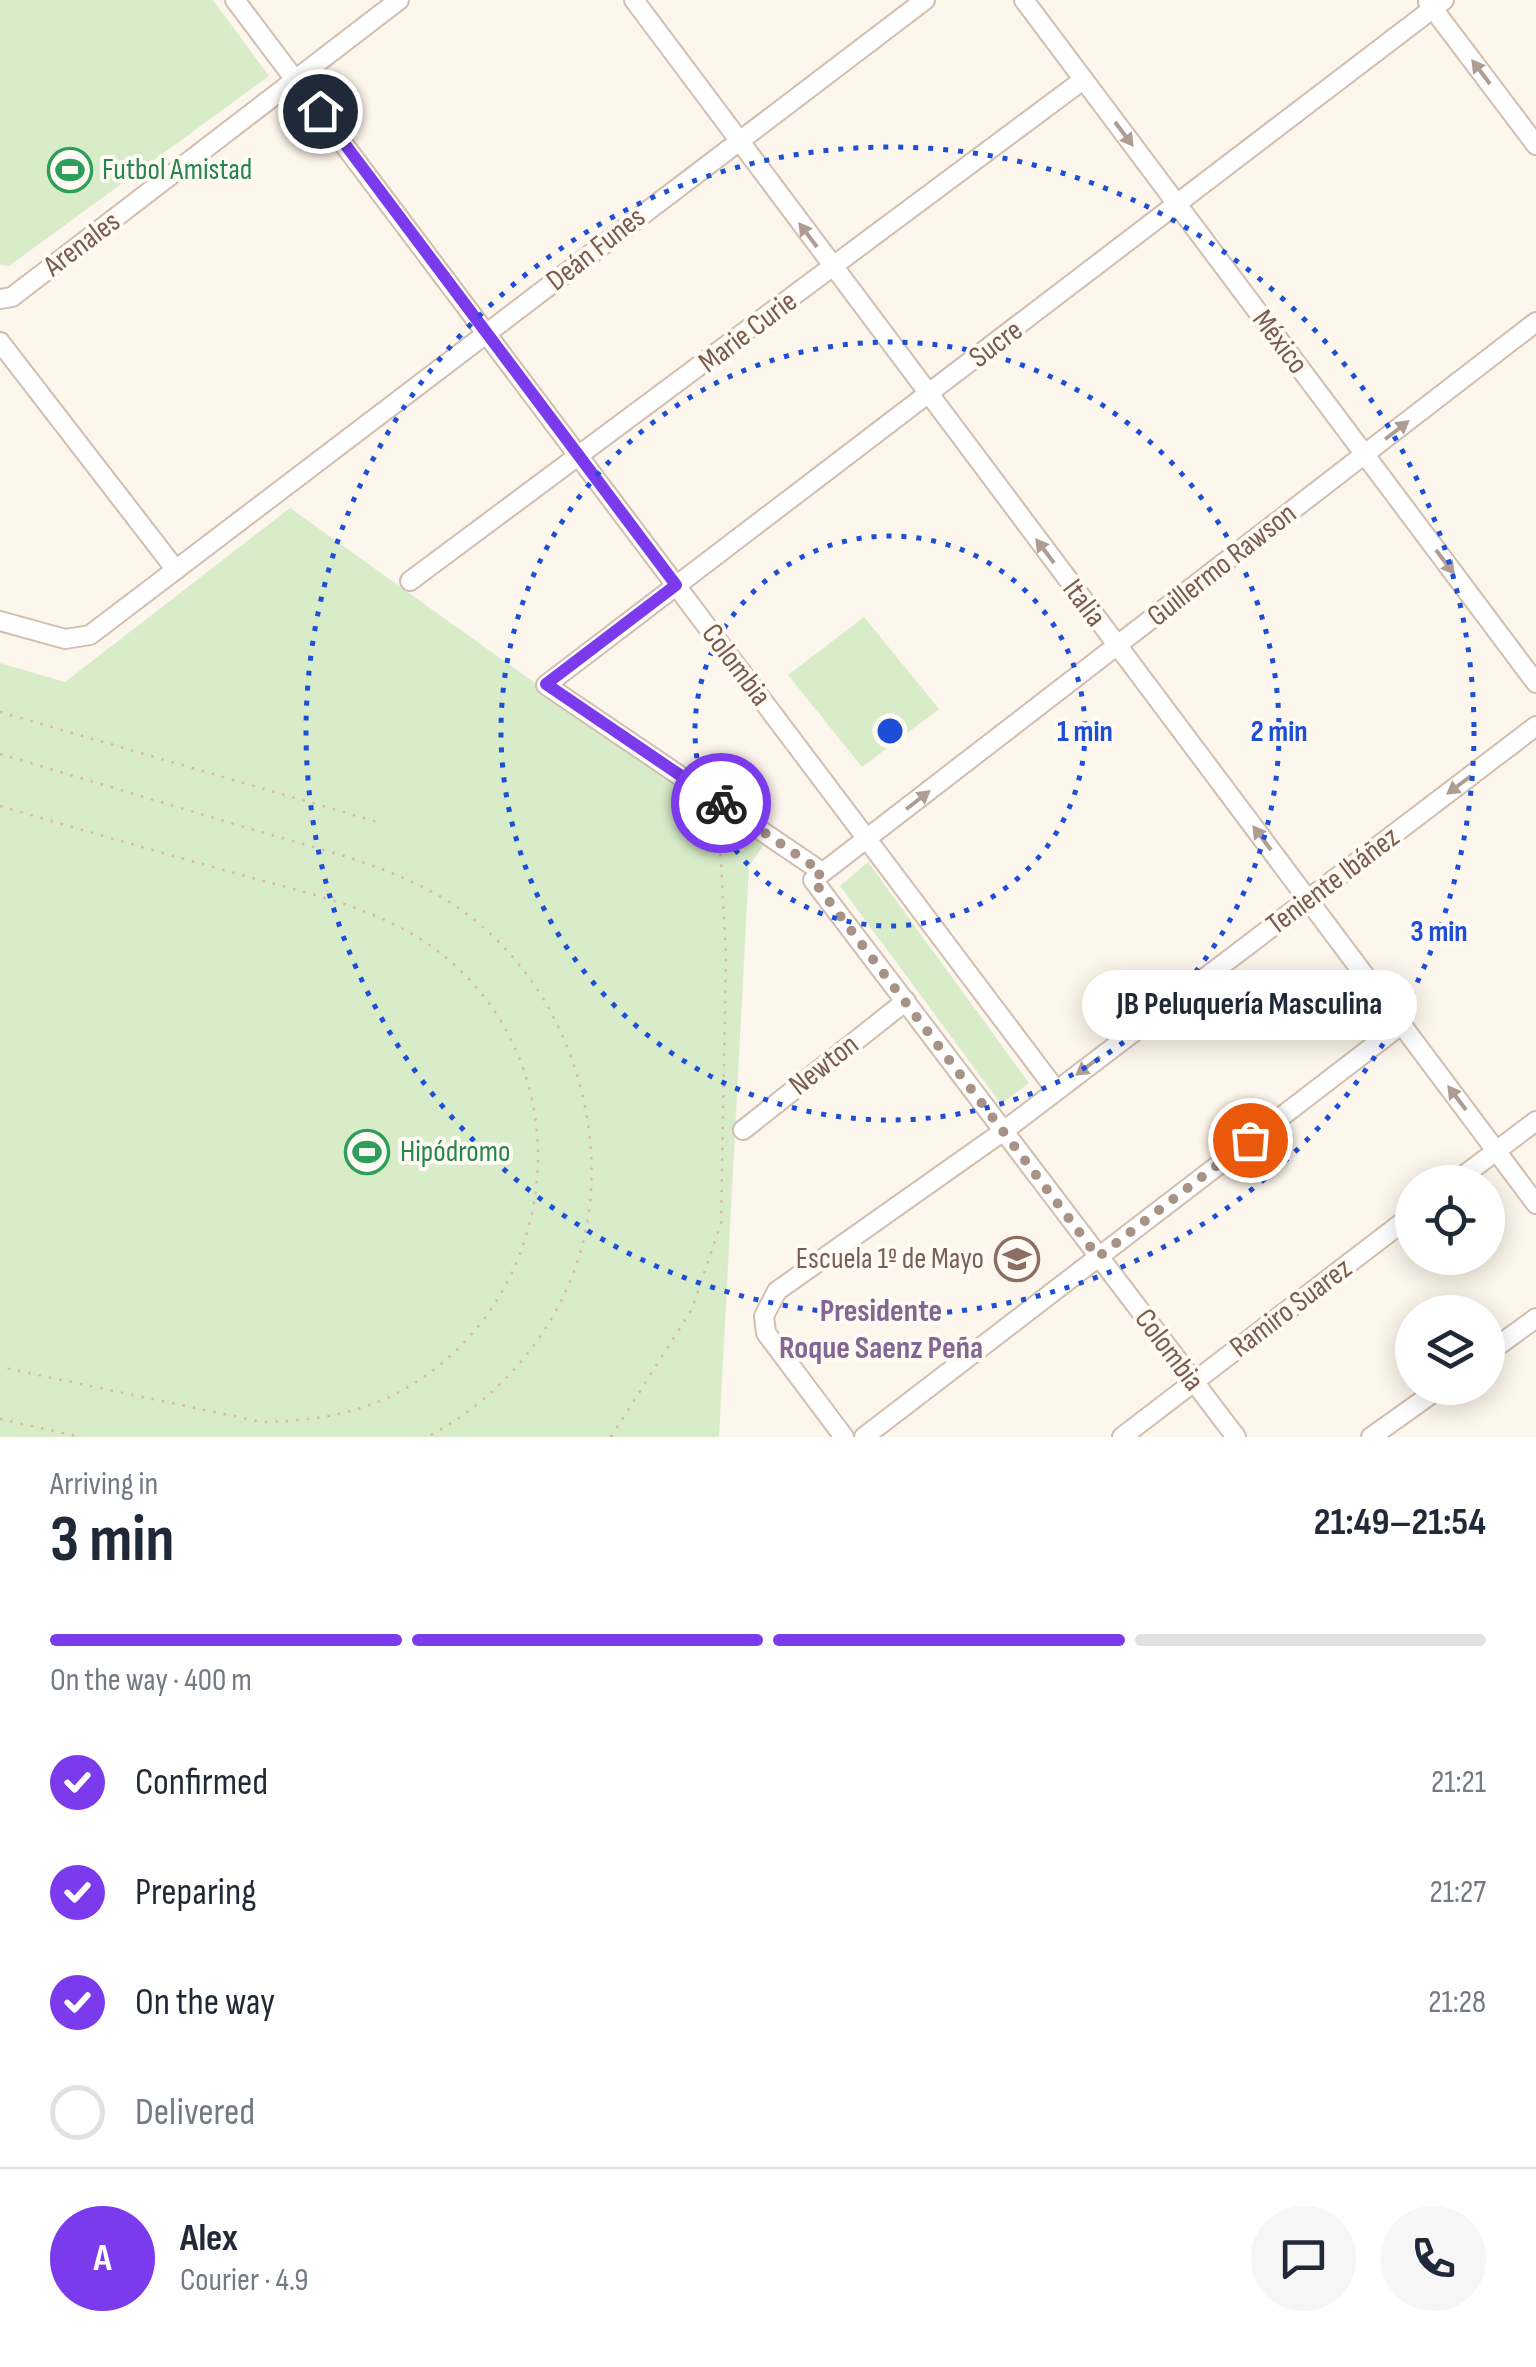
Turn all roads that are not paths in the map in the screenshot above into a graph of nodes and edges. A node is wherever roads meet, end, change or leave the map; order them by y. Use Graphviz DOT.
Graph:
graph roads {
  1 [pos="235,0"];
  2 [pos="399,0"];
  3 [pos="658,0"];
  4 [pos="925,0"];
  5 [pos="1024,0"];
  6 [pos="1435,3"];
  7 [pos="638,6"];
  8 [pos="295,80"];
  9 [pos="1084,80"];
  10 [pos="738,140"];
  11 [pos="1536,144"];
  12 [pos="1178,206"];
  13 [pos="834,268"];
  14 [pos="0,299"];
  15 [pos="1536,322"];
  16 [pos="488,332"];
  17 [pos="0,342"];
  18 [pos="927,396"];
  19 [pos="1364,455"];
  20 [pos="581,457"];
  21 [pos="176,570"];
  22 [pos="410,581"];
  23 [pos="676,585"];
  24 [pos="0,621"];
  25 [pos="1118,646"];
  26 [pos="1536,683"];
  27 [pos="546,684"];
  28 [pos="1536,726"];
  29 [pos="867,839"];
  30 [pos="818,876"];
  31 [pos="1309,900"];
  32 [pos="906,1001"];
  33 [pos="1402,1024"];
  34 [pos="1056,1090"];
  35 [pos="1536,1121"];
  36 [pos="743,1130"];
  37 [pos="1005,1130"];
  38 [pos="1497,1151"];
  39 [pos="1478,1165"];
  40 [pos="1536,1204"];
  41 [pos="1395,1228"];
  42 [pos="1098,1257"];
  43 [pos="1536,1318"];
  44 [pos="1505,1341"];
  45 [pos="1194,1383"];
  46 [pos="1416,1405"];
  47 [pos="844,1437"];
  48 [pos="864,1437"];
  49 [pos="1122,1437"];
  50 [pos="1236,1437"];
  51 [pos="1372,1437"];
  1 -- 8 [label="street, Colombia"];
  2 -- 8 [label="street, Arenales"];
  3 -- 7 [label="street"];
  4 -- 10 [label="street, Deán Funes"];
  5 -- 9 [label="street, México"];
  11 -- 6 [label="street, one-way"];
  6 -- 12 [label="street, Sucre"];
  7 -- 10 [label="street, Italia"];
  8 -- 14 [label="street, Arenales"];
  8 -- 16 [label="street, Colombia"];
  9 -- 12 [label="street, México, one-way"];
  9 -- 13 [label="street, Marie Curie"];
  13 -- 10 [label="street, Italia, one-way"];
  10 -- 16 [label="street, Deán Funes"];
  12 -- 18 [label="street, Sucre"];
  12 -- 19 [label="street, México"];
  13 -- 18 [label="street, Italia"];
  13 -- 20 [label="street, Marie Curie"];
  19 -- 15 [label="street, Guillermo Rawson, one-way"];
  16 -- 20 [label="street, Colombia"];
  16 -- 21 [label="street, Deán Funes"];
  17 -- 21 [label="street"];
  18 -- 23 [label="street, Sucre"];
  25 -- 18 [label="street, Italia, one-way"];
  19 -- 25 [label="street, Guillermo Rawson"];
  19 -- 26 [label="street, México, one-way"];
  20 -- 22 [label="street, Marie Curie"];
  20 -- 23 [label="street, Colombia"];
  21 -- 24 [label="street, Deán Funes"];
  23 -- 27 [label="street, Sucre"];
  23 -- 29 [label="street, Colombia"];
  29 -- 25 [label="street, Guillermo Rawson, one-way"];
  31 -- 25 [label="street, Italia, one-way"];
  27 -- 30 [label="street, Colombia"];
  28 -- 31 [label="street, Teniente Ibáñez, one-way"];
  29 -- 30 [label="street, Guillermo Rawson"];
  29 -- 34 [label="street, Colombia"];
  30 -- 32 [label="street, Colombia"];
  31 -- 33 [label="street, Italia"];
  31 -- 34 [label="street, Teniente Ibáñez, one-way"];
  32 -- 36 [label="street, Newton"];
  32 -- 37 [label="street, Colombia"];
  38 -- 33 [label="street, Italia, one-way"];
  33 -- 42 [label="street"];
  34 -- 37 [label="street, Teniente Ibáñez"];
  35 -- 38 [label="street"];
  37 -- 42 [label="street, Colombia"];
  37 -- 47 [label="street, Teniente Ibáñez"];
  38 -- 39 [label="street"];
  38 -- 40 [label="street, Italia"];
  41 -- 45 [label="street, Ramiro Suarez"];
  42 -- 45 [label="street, Colombia"];
  42 -- 48 [label="street"];
  43 -- 44 [label="street"];
  45 -- 49 [label="street, Ramiro Suarez"];
  45 -- 50 [label="street, Colombia"];
  46 -- 51 [label="street"];
}
